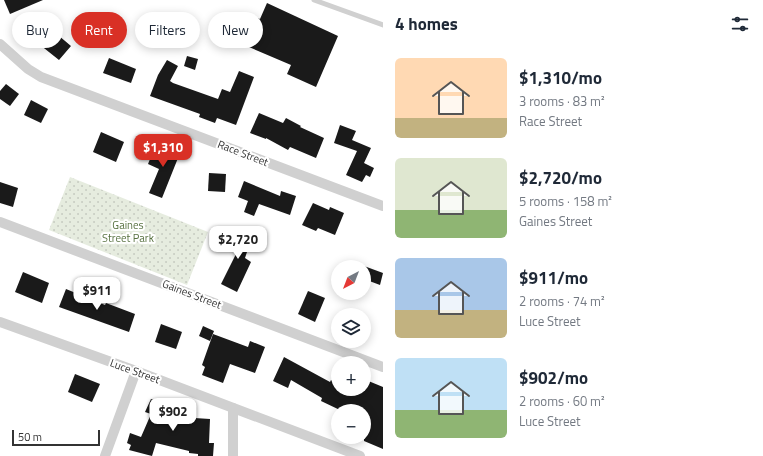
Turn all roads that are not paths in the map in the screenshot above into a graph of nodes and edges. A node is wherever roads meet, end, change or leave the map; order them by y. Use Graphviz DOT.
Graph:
graph roads {
  1 [pos="314,0"];
  2 [pos="383,25"];
  3 [pos="0,44"];
  4 [pos="383,206"];
  5 [pos="0,222"];
  6 [pos="0,322"];
  7 [pos="383,367"];
  8 [pos="136,371"];
  9 [pos="234,408"];
  10 [pos="104,456"];
  11 [pos="233,456"];
  12 [pos="360,456"];
  1 -- 2 [label="lane"];
  3 -- 4 [label="street, Race Street"];
  5 -- 7 [label="street, Gaines Street"];
  6 -- 8 [label="street, Luce Street"];
  8 -- 9 [label="street, Luce Street"];
  8 -- 10 [label="street"];
  9 -- 11 [label="street"];
  9 -- 12 [label="street, Luce Street"];
}
